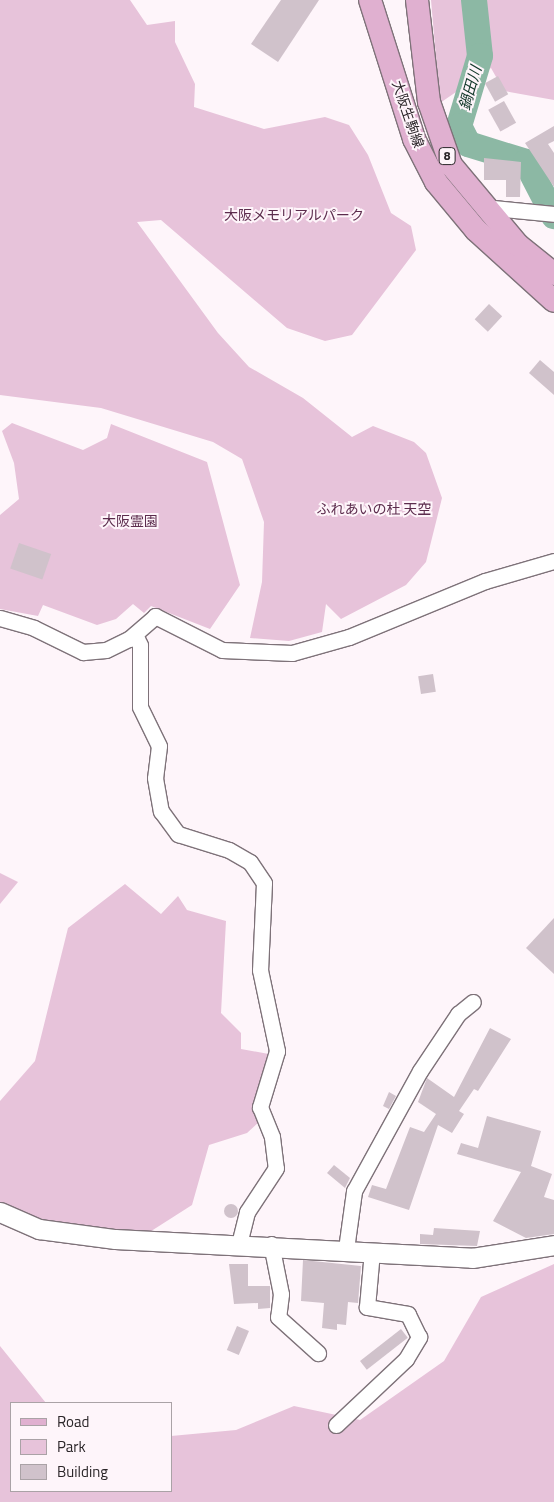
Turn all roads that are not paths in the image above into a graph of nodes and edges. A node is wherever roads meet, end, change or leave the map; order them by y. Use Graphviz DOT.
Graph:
graph roads {
  1 [pos="370,0"];
  2 [pos="417,0"];
  3 [pos="483,207"];
  4 [pos="554,214"];
  5 [pos="554,274"];
  6 [pos="554,301"];
  7 [pos="554,561"];
  8 [pos="0,618"];
  9 [pos="135,634"];
  10 [pos="473,1002"];
  11 [pos="0,1212"];
  12 [pos="239,1243"];
  13 [pos="270,1244"];
  14 [pos="554,1245"];
  15 [pos="346,1249"];
  16 [pos="372,1250"];
  17 [pos="318,1353"];
  18 [pos="336,1425"];
  1 -- 6 [label="main road, 大阪生駒線 / 8"];
  2 -- 3 [label="main road, 大阪生駒線 / 8"];
  3 -- 4 [label="street"];
  3 -- 5 [label="main road, 大阪生駒線 / 8"];
  7 -- 9 [label="street"];
  8 -- 9 [label="street"];
  9 -- 12 [label="street"];
  10 -- 15 [label="street"];
  11 -- 12 [label="street"];
  12 -- 13 [label="street"];
  13 -- 15 [label="street"];
  13 -- 17 [label="street"];
  14 -- 16 [label="street"];
  15 -- 16 [label="street"];
  16 -- 18 [label="street"];
}
